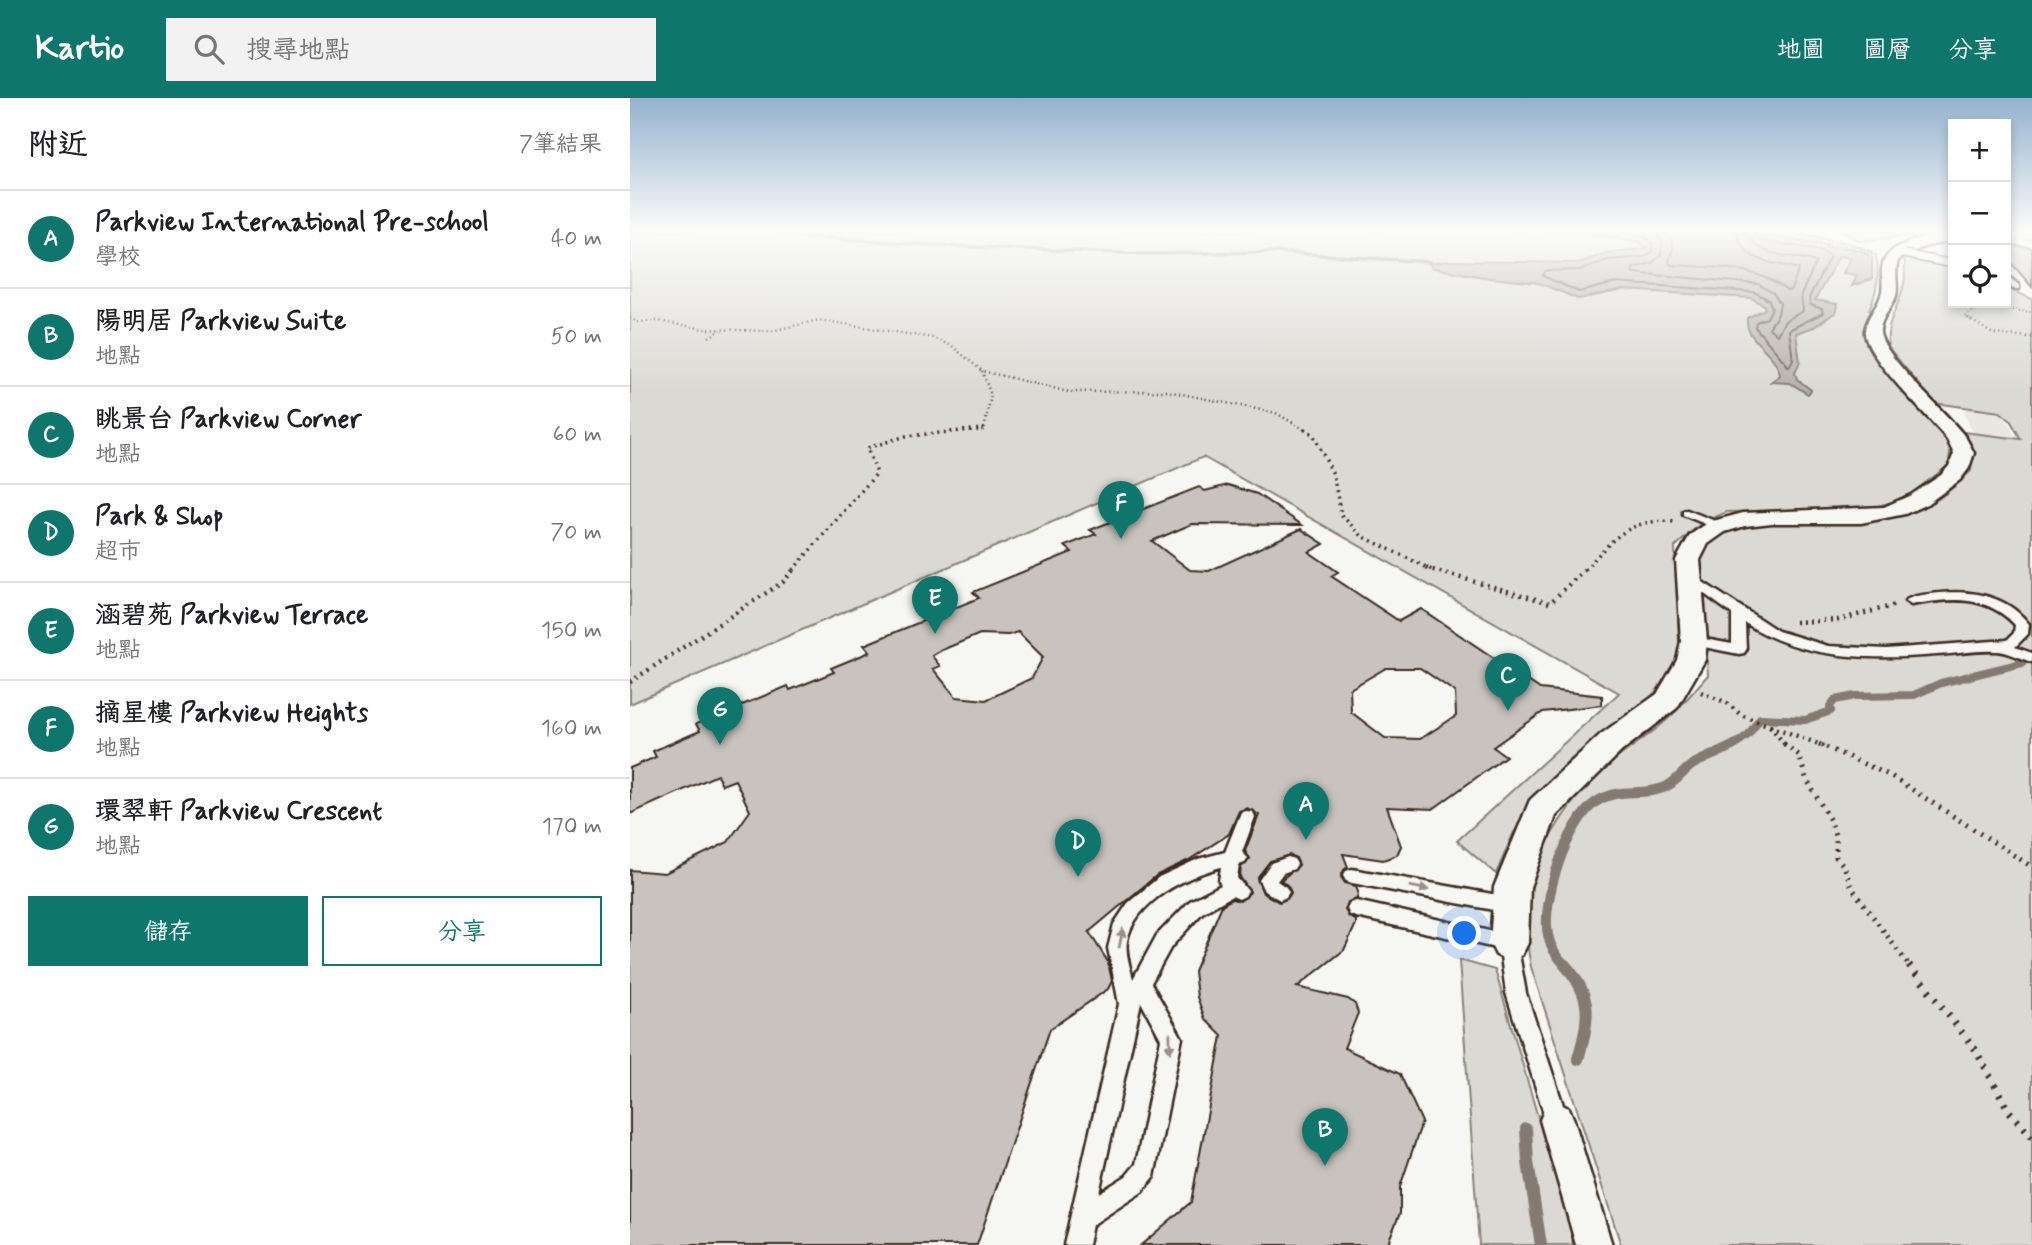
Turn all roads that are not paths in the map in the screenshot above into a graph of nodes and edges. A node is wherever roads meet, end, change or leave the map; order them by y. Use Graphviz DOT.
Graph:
graph roads {
  1 [pos="1887,285"];
  2 [pos="2014,285"];
  3 [pos="2016,287"];
  4 [pos="1687,513"];
  5 [pos="1719,526"];
  6 [pos="1689,577"];
  7 [pos="1911,601"];
  8 [pos="1738,611"];
  9 [pos="1694,641"];
  10 [pos="2000,646"];
  11 [pos="2032,658"];
  12 [pos="1247,817"];
  13 [pos="1235,858"];
  14 [pos="1288,864"];
  15 [pos="1352,876"];
  16 [pos="1280,892"];
  17 [pos="1509,905"];
  18 [pos="1356,909"];
  19 [pos="1509,943"];
  20 [pos="1141,983"];
  21 [pos="1129,1004"];
  22 [pos="1557,1120"];
  23 [pos="1082,1218"];
  24 [pos="1076,1245"];
  25 [pos="1594,1245"];
  1 -- 5 [label="street"];
  2 -- 3 [label="lane"];
  4 -- 5 [label="lane"];
  5 -- 6 [label="street"];
  6 -- 8 [label="lane"];
  6 -- 9 [label="street"];
  7 -- 10 [label="lane"];
  8 -- 9 [label="lane"];
  8 -- 10 [label="lane"];
  9 -- 17 [label="street"];
  10 -- 11 [label="lane"];
  12 -- 13 [label="lane"];
  13 -- 20 [label="lane"];
  21 -- 13 [label="lane, one-way"];
  14 -- 16 [label="lane"];
  15 -- 17 [label="lane, one-way"];
  17 -- 19 [label="street"];
  18 -- 19 [label="lane"];
  19 -- 22 [label="lane"];
  20 -- 21 [label="lane"];
  20 -- 23 [label="lane, one-way"];
  21 -- 23 [label="lane"];
  22 -- 25 [label="street"];
  23 -- 24 [label="lane"];
}
